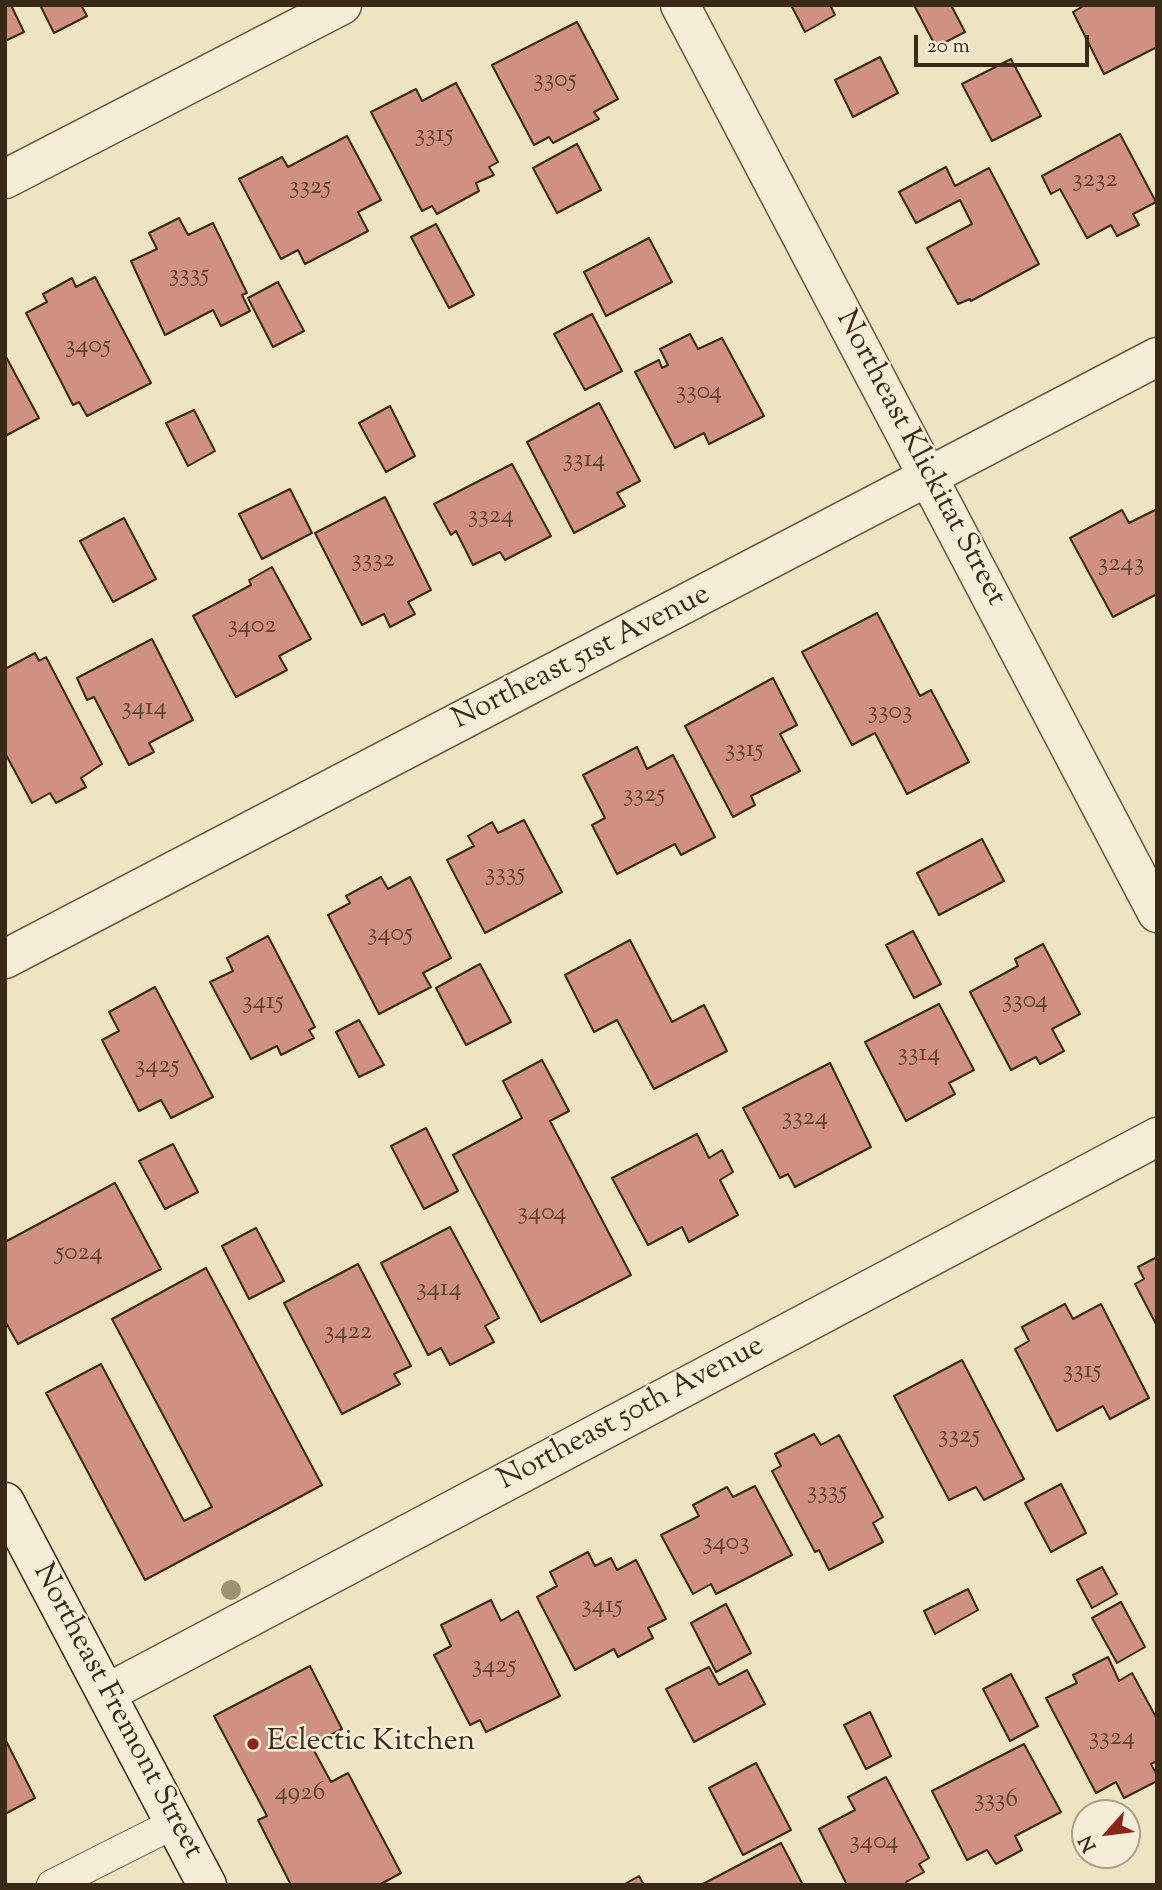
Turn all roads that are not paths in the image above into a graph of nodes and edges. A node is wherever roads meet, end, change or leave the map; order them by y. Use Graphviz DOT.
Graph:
graph roads {
  1 [pos="342,5"];
  2 [pos="680,5"];
  3 [pos="5,179"];
  4 [pos="1157,357"];
  5 [pos="928,477"];
  6 [pos="1157,913"];
  7 [pos="5,959"];
  8 [pos="1157,1137"];
  9 [pos="5,1502"];
  10 [pos="107,1693"];
  11 [pos="175,1823"];
  12 [pos="52,1885"];
  13 [pos="207,1885"];
  1 -- 3 [label="street"];
  2 -- 5 [label="street, Northeast Klickitat Street"];
  4 -- 5 [label="street, Northeast 51st Avenue"];
  5 -- 6 [label="street, Northeast Klickitat Street"];
  5 -- 7 [label="street, Northeast 51st Avenue"];
  8 -- 10 [label="street, Northeast 50th Avenue"];
  9 -- 10 [label="street, Northeast Fremont Street"];
  10 -- 11 [label="street, Northeast Fremont Street"];
  11 -- 12 [label="lane"];
  11 -- 13 [label="street, Northeast Fremont Street"];
}
